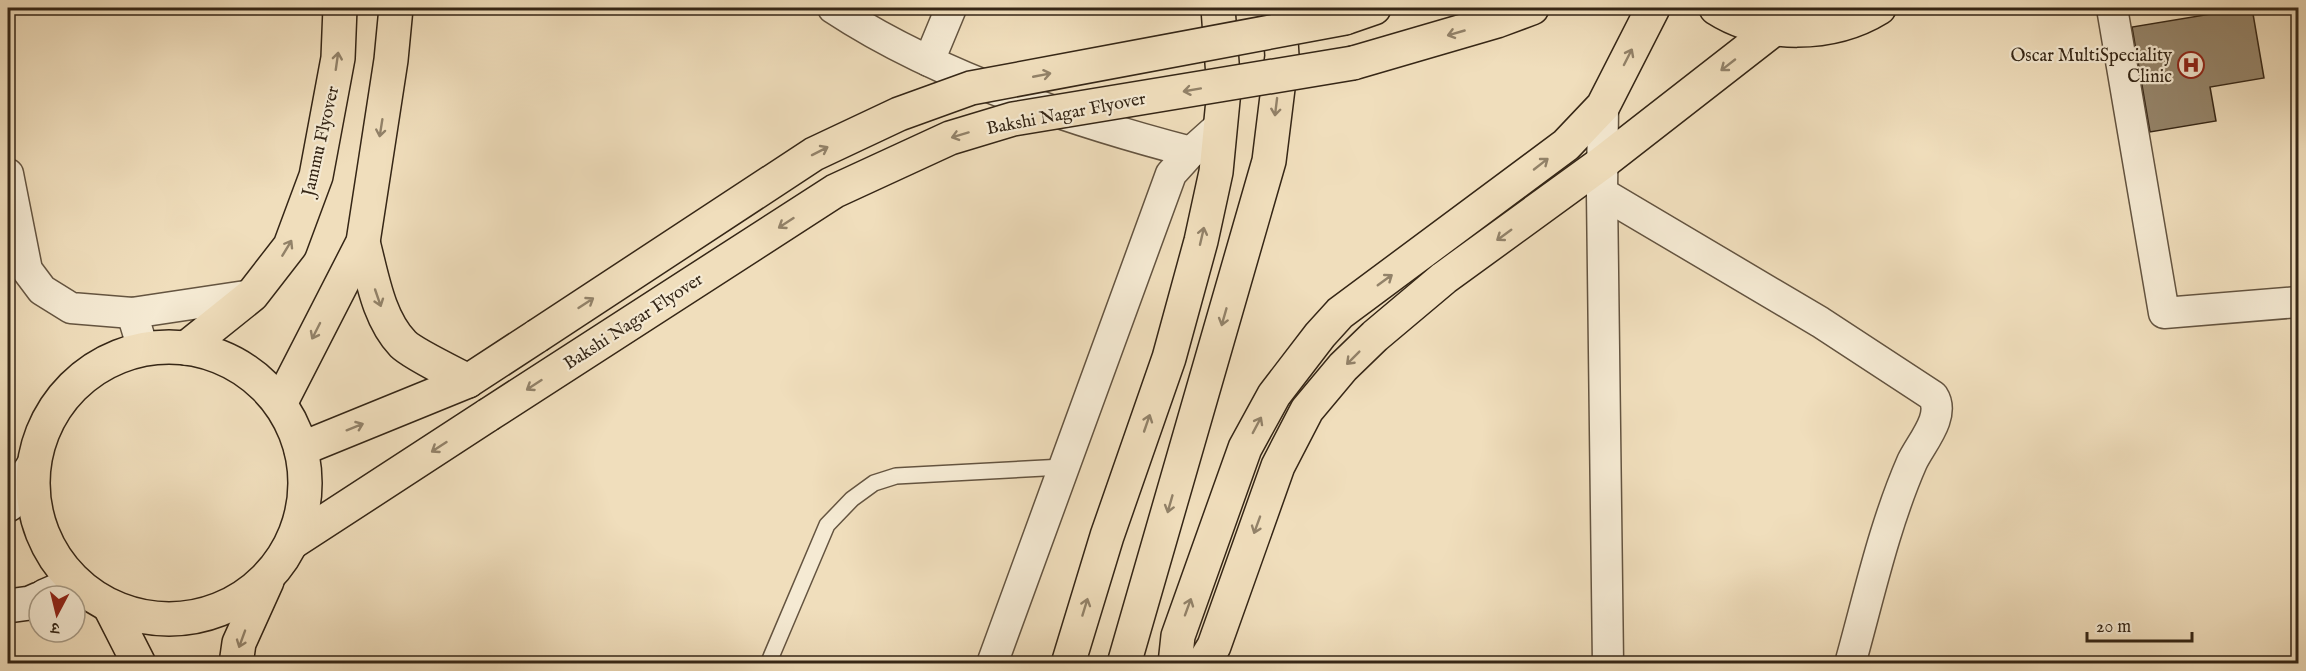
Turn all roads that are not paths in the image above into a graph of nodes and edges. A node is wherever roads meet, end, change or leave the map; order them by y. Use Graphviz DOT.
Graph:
graph roads {
  1 [pos="340,8"];
  2 [pos="396,8"];
  3 [pos="833,8"];
  4 [pos="951,8"];
  5 [pos="1218,8"];
  6 [pos="1279,8"];
  7 [pos="1532,8"];
  8 [pos="1653,8"];
  9 [pos="1716,8"];
  10 [pos="1879,8"];
  11 [pos="2112,8"];
  12 [pos="1359,13"];
  13 [pos="860,16"];
  14 [pos="1774,29"];
  15 [pos="929,61"];
  16 [pos="1604,106"];
  17 [pos="1220,126"];
  18 [pos="1191,152"];
  19 [pos="8,174"];
  20 [pos="1602,178"];
  21 [pos="363,242"];
  22 [pos="252,295"];
  23 [pos="2298,302"];
  24 [pos="132,313"];
  25 [pos="186,348"];
  26 [pos="143,349"];
  27 [pos="468,381"];
  28 [pos="281,402"];
  29 [pos="301,449"];
  30 [pos="33,466"];
  31 [pos="1063,467"];
  32 [pos="8,505"];
  33 [pos="293,542"];
  34 [pos="268,577"];
  35 [pos="75,583"];
  36 [pos="27,603"];
  37 [pos="8,606"];
  38 [pos="110,607"];
  39 [pos="139,663"];
  40 [pos="236,663"];
  41 [pos="768,663"];
  42 [pos="992,663"];
  43 [pos="1068,663"];
  44 [pos="1124,663"];
  45 [pos="1175,663"];
  46 [pos="1203,663"];
  47 [pos="1608,663"];
  48 [pos="1850,663"];
  22 -- 1 [label="main road, Jammu Flyover, one-way"];
  2 -- 21 [label="main road, one-way"];
  3 -- 13 [label="street"];
  4 -- 15 [label="street"];
  5 -- 17 [label="main road"];
  6 -- 44 [label="main road, one-way"];
  7 -- 33 [label="main road, Bakshi Nagar Flyover, one-way, bridge"];
  16 -- 8 [label="main road, one-way"];
  9 -- 14 [label="main road"];
  10 -- 14 [label="main road"];
  11 -- 23 [label="street"];
  27 -- 12 [label="main road, one-way, bridge"];
  13 -- 15 [label="street"];
  14 -- 20 [label="main road, one-way"];
  15 -- 18 [label="street"];
  16 -- 20 [label="street"];
  45 -- 16 [label="main road, one-way"];
  17 -- 18 [label="street"];
  43 -- 17 [label="main road, one-way"];
  18 -- 31 [label="street"];
  19 -- 24 [label="street"];
  20 -- 46 [label="main road, one-way"];
  20 -- 47 [label="street"];
  20 -- 48 [label="street"];
  21 -- 27 [label="main road, one-way"];
  21 -- 28 [label="main road, one-way"];
  22 -- 24 [label="street"];
  22 -- 25 [label="main road, Jammu Flyover"];
  24 -- 26 [label="street"];
  25 -- 26 [label="main road"];
  25 -- 28 [label="main road"];
  26 -- 30 [label="main road"];
  29 -- 27 [label="main road, one-way"];
  28 -- 29 [label="main road"];
  29 -- 33 [label="main road"];
  30 -- 32 [label="street"];
  30 -- 35 [label="main road"];
  31 -- 41 [label="lane"];
  31 -- 42 [label="street"];
  33 -- 34 [label="main road"];
  34 -- 38 [label="main road"];
  34 -- 40 [label="main road, one-way"];
  35 -- 38 [label="main road"];
  36 -- 37 [label="street"];
  38 -- 39 [label="main road"];
}
